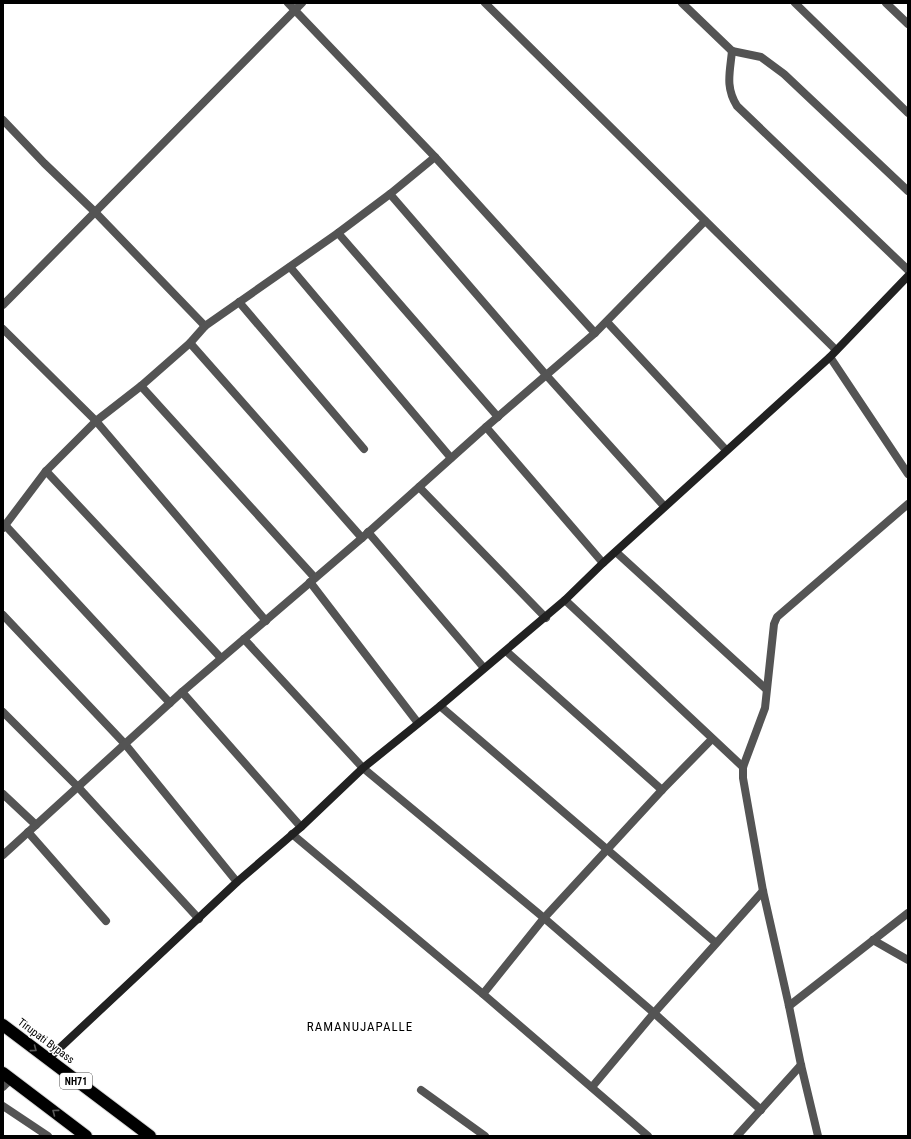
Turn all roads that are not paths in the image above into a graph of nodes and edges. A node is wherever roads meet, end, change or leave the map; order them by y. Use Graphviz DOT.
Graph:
graph roads {
  1 [pos="288,3"];
  2 [pos="302,3"];
  3 [pos="485,3"];
  4 [pos="682,3"];
  5 [pos="795,3"];
  6 [pos="886,3"];
  7 [pos="295,10"];
  8 [pos="908,24"];
  9 [pos="732,51"];
  10 [pos="908,113"];
  11 [pos="3,120"];
  12 [pos="435,157"];
  13 [pos="908,191"];
  14 [pos="390,194"];
  15 [pos="95,212"];
  16 [pos="705,221"];
  17 [pos="338,233"];
  18 [pos="290,267"];
  19 [pos="908,270"];
  20 [pos="908,276"];
  21 [pos="239,302"];
  22 [pos="3,305"];
  23 [pos="607,322"];
  24 [pos="205,326"];
  25 [pos="3,329"];
  26 [pos="595,333"];
  27 [pos="190,343"];
  28 [pos="836,350"];
  29 [pos="830,357"];
  30 [pos="547,376"];
  31 [pos="141,386"];
  32 [pos="498,417"];
  33 [pos="96,421"];
  34 [pos="486,427"];
  35 [pos="364,449"];
  36 [pos="726,450"];
  37 [pos="452,458"];
  38 [pos="46,471"];
  39 [pos="908,474"];
  40 [pos="418,487"];
  41 [pos="908,504"];
  42 [pos="664,506"];
  43 [pos="4,527"];
  44 [pos="365,535"];
  45 [pos="616,552"];
  46 [pos="603,563"];
  47 [pos="313,580"];
  48 [pos="565,600"];
  49 [pos="3,615"];
  50 [pos="546,618"];
  51 [pos="266,620"];
  52 [pos="244,639"];
  53 [pos="506,651"];
  54 [pos="221,658"];
  55 [pos="484,668"];
  56 [pos="766,689"];
  57 [pos="182,692"];
  58 [pos="170,703"];
  59 [pos="440,706"];
  60 [pos="3,712"];
  61 [pos="418,723"];
  62 [pos="712,739"];
  63 [pos="125,744"];
  64 [pos="743,767"];
  65 [pos="363,768"];
  66 [pos="78,787"];
  67 [pos="662,790"];
  68 [pos="3,794"];
  69 [pos="36,825"];
  70 [pos="301,827"];
  71 [pos="28,832"];
  72 [pos="292,834"];
  73 [pos="606,850"];
  74 [pos="3,855"];
  75 [pos="237,882"];
  76 [pos="763,891"];
  77 [pos="908,912"];
  78 [pos="544,918"];
  79 [pos="199,919"];
  80 [pos="106,921"];
  81 [pos="873,940"];
  82 [pos="716,943"];
  83 [pos="908,960"];
  84 [pos="483,994"];
  85 [pos="789,1006"];
  86 [pos="654,1013"];
  87 [pos="3,1025"];
  88 [pos="48,1059"];
  89 [pos="801,1065"];
  90 [pos="6,1079"];
  91 [pos="592,1087"];
  92 [pos="421,1090"];
  93 [pos="3,1106"];
  94 [pos="761,1110"];
  95 [pos="48,1136"];
  96 [pos="86,1136"];
  97 [pos="150,1136"];
  98 [pos="485,1136"];
  99 [pos="648,1136"];
  100 [pos="737,1136"];
  101 [pos="818,1136"];
  1 -- 7 [label="street"];
  2 -- 7 [label="street"];
  3 -- 16 [label="street"];
  4 -- 9 [label="street"];
  5 -- 10 [label="street"];
  6 -- 8 [label="street"];
  7 -- 12 [label="street"];
  7 -- 15 [label="street"];
  9 -- 13 [label="street"];
  9 -- 19 [label="street"];
  11 -- 15 [label="street"];
  12 -- 14 [label="street"];
  12 -- 26 [label="street"];
  14 -- 17 [label="street"];
  14 -- 30 [label="street"];
  15 -- 22 [label="street"];
  15 -- 24 [label="street"];
  16 -- 23 [label="street"];
  16 -- 28 [label="street"];
  17 -- 18 [label="street"];
  17 -- 32 [label="street"];
  18 -- 21 [label="street"];
  18 -- 37 [label="street"];
  20 -- 28 [label="street"];
  21 -- 24 [label="street"];
  21 -- 35 [label="street"];
  23 -- 26 [label="street"];
  23 -- 36 [label="street"];
  24 -- 27 [label="street"];
  25 -- 33 [label="street"];
  26 -- 30 [label="street"];
  27 -- 31 [label="street"];
  27 -- 44 [label="street"];
  28 -- 29 [label="street"];
  29 -- 36 [label="street"];
  29 -- 39 [label="street"];
  30 -- 32 [label="street"];
  30 -- 42 [label="street"];
  31 -- 33 [label="street"];
  31 -- 47 [label="street"];
  32 -- 34 [label="street"];
  33 -- 38 [label="street"];
  33 -- 51 [label="street"];
  34 -- 37 [label="street"];
  34 -- 46 [label="street"];
  36 -- 42 [label="street"];
  37 -- 40 [label="street"];
  38 -- 43 [label="street"];
  38 -- 54 [label="street"];
  40 -- 44 [label="street"];
  40 -- 50 [label="street"];
  41 -- 56 [label="street"];
  42 -- 45 [label="street"];
  43 -- 58 [label="street"];
  44 -- 47 [label="street"];
  44 -- 55 [label="street"];
  45 -- 46 [label="street"];
  45 -- 56 [label="street"];
  46 -- 48 [label="street"];
  47 -- 51 [label="street"];
  47 -- 61 [label="street"];
  48 -- 50 [label="street"];
  48 -- 62 [label="street"];
  49 -- 63 [label="street"];
  50 -- 53 [label="street"];
  51 -- 52 [label="street"];
  52 -- 54 [label="street"];
  52 -- 65 [label="street"];
  53 -- 55 [label="street"];
  53 -- 67 [label="street"];
  54 -- 57 [label="street"];
  55 -- 59 [label="street"];
  56 -- 64 [label="street"];
  57 -- 58 [label="street"];
  57 -- 70 [label="street"];
  58 -- 63 [label="street"];
  59 -- 61 [label="street"];
  59 -- 73 [label="street"];
  60 -- 66 [label="street"];
  61 -- 65 [label="street"];
  62 -- 64 [label="street"];
  62 -- 67 [label="street"];
  63 -- 66 [label="street"];
  63 -- 75 [label="street"];
  64 -- 76 [label="street"];
  65 -- 70 [label="street"];
  65 -- 78 [label="street"];
  66 -- 69 [label="street"];
  66 -- 79 [label="street"];
  67 -- 73 [label="street"];
  68 -- 69 [label="street"];
  69 -- 71 [label="street"];
  70 -- 72 [label="street"];
  71 -- 74 [label="street"];
  71 -- 80 [label="street"];
  72 -- 75 [label="street"];
  72 -- 84 [label="street"];
  73 -- 78 [label="street"];
  73 -- 82 [label="street"];
  75 -- 79 [label="street"];
  76 -- 82 [label="street"];
  76 -- 85 [label="street"];
  77 -- 81 [label="street"];
  78 -- 84 [label="street"];
  78 -- 86 [label="street"];
  79 -- 88 [label="street"];
  81 -- 83 [label="street"];
  81 -- 85 [label="street"];
  82 -- 86 [label="street"];
  84 -- 91 [label="street"];
  85 -- 89 [label="street"];
  86 -- 91 [label="street"];
  86 -- 94 [label="street"];
  87 -- 88 [label="highway, Tirupati Bypass / NH71, one-way"];
  88 -- 97 [label="highway, Tirupati Bypass / NH71"];
  89 -- 94 [label="street"];
  89 -- 101 [label="street"];
  96 -- 90 [label="highway, one-way"];
  91 -- 99 [label="street"];
  92 -- 98 [label="street"];
  93 -- 95 [label="street"];
  94 -- 100 [label="street"];
}
